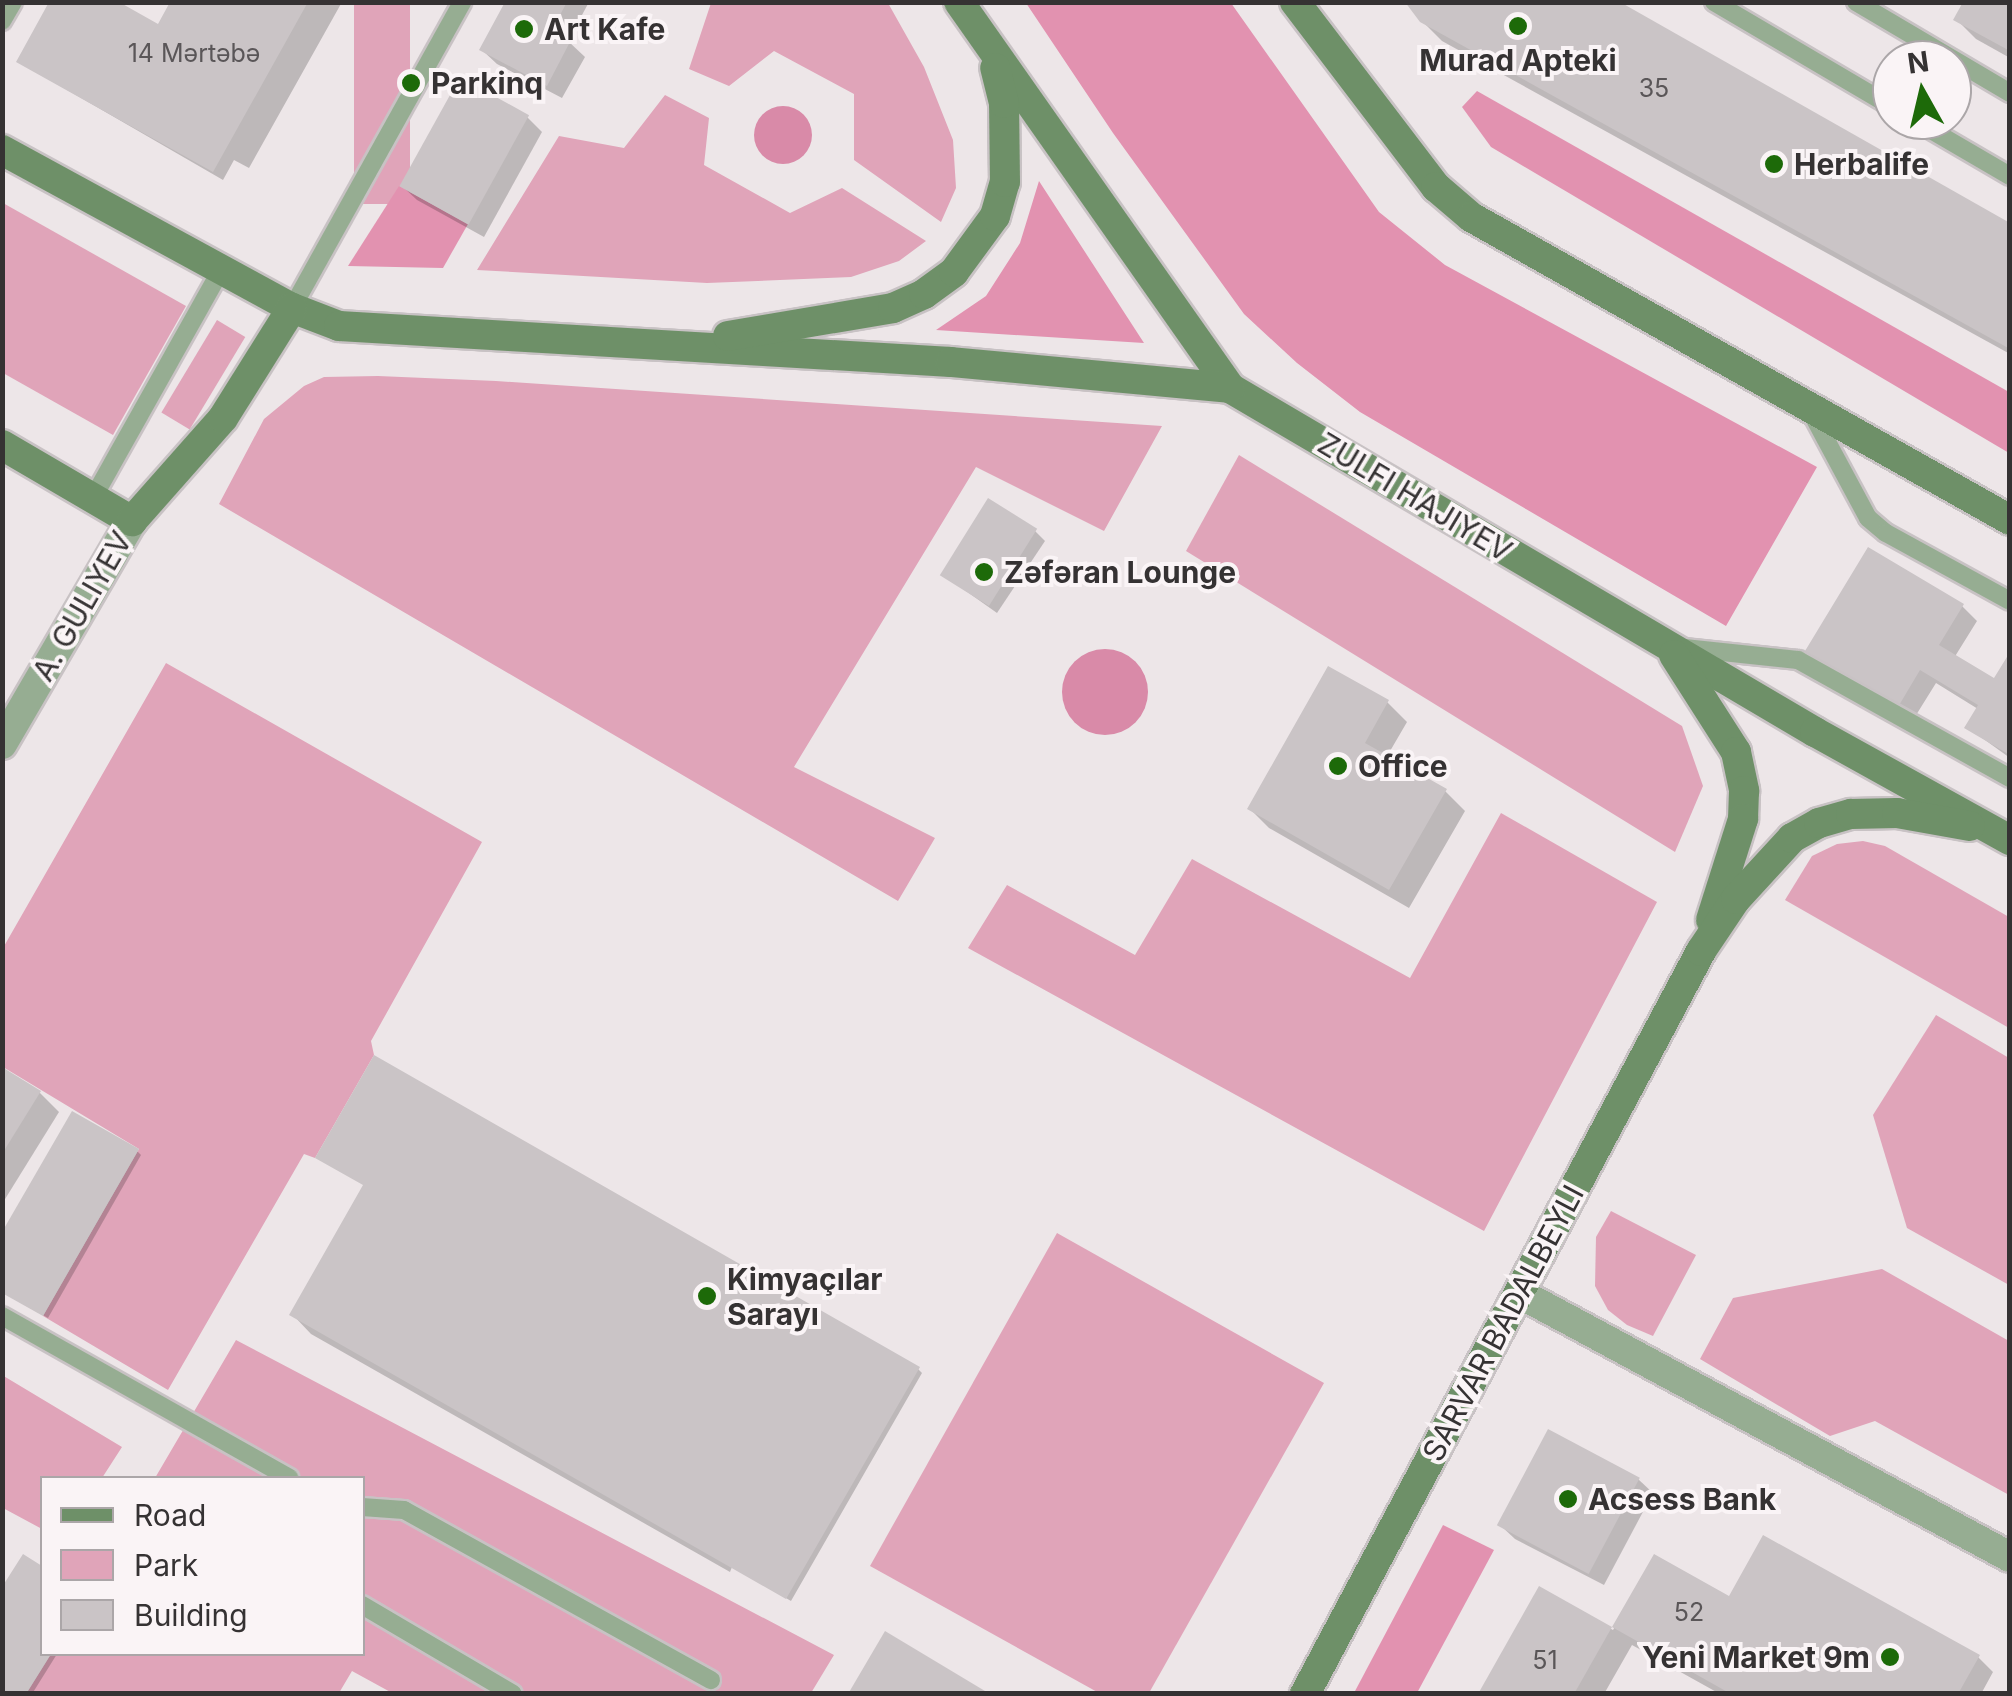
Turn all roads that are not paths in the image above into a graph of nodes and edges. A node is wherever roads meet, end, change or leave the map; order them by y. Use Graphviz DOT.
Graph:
graph roads {
  1 [pos="13,2"];
  2 [pos="462,2"];
  3 [pos="959,2"];
  4 [pos="1295,2"];
  5 [pos="1714,2"];
  6 [pos="1856,2"];
  7 [pos="2,21"];
  8 [pos="991,54"];
  9 [pos="2010,93"];
  10 [pos="1872,95"];
  11 [pos="1948,140"];
  12 [pos="2,150"];
  13 [pos="2010,176"];
  14 [pos="221,270"];
  15 [pos="292,308"];
  16 [pos="666,346"];
  17 [pos="1230,388"];
  18 [pos="1805,402"];
  19 [pos="2,445"];
  20 [pos="93,498"];
  21 [pos="2010,520"];
  22 [pos="132,521"];
  23 [pos="2010,601"];
  24 [pos="1668,646"];
  25 [pos="7,727"];
  26 [pos="2010,778"];
  27 [pos="2001,835"];
  28 [pos="1701,951"];
  29 [pos="1519,1292"];
  30 [pos="2,1316"];
  31 [pos="285,1476"];
  32 [pos="365,1507"];
  33 [pos="2010,1557"];
  34 [pos="365,1607"];
  35 [pos="711,1680"];
  36 [pos="513,1694"];
  37 [pos="1305,1694"];
  1 -- 7 [label="lane"];
  2 -- 15 [label="lane"];
  3 -- 8 [label="main road, ZULFI HAJIYEV"];
  4 -- 18 [label="main road"];
  5 -- 10 [label="lane"];
  6 -- 9 [label="lane"];
  8 -- 16 [label="main road"];
  8 -- 17 [label="main road, ZULFI HAJIYEV"];
  11 -- 13 [label="lane"];
  12 -- 14 [label="main road"];
  14 -- 15 [label="main road"];
  14 -- 20 [label="lane"];
  15 -- 16 [label="main road"];
  15 -- 22 [label="main road"];
  16 -- 17 [label="main road"];
  17 -- 24 [label="main road, ZULFI HAJIYEV"];
  18 -- 21 [label="main road"];
  18 -- 23 [label="lane"];
  19 -- 20 [label="main road"];
  20 -- 22 [label="main road"];
  22 -- 25 [label="street, A. GULIYEV"];
  24 -- 26 [label="lane"];
  24 -- 27 [label="main road, ZULFI HAJIYEV"];
  24 -- 28 [label="main road"];
  27 -- 28 [label="main road"];
  28 -- 29 [label="main road, SARVAR BADALBEYLI"];
  29 -- 33 [label="street"];
  29 -- 37 [label="main road, SARVAR BADALBEYLI"];
  30 -- 31 [label="lane"];
  32 -- 35 [label="lane"];
  34 -- 36 [label="lane"];
}
